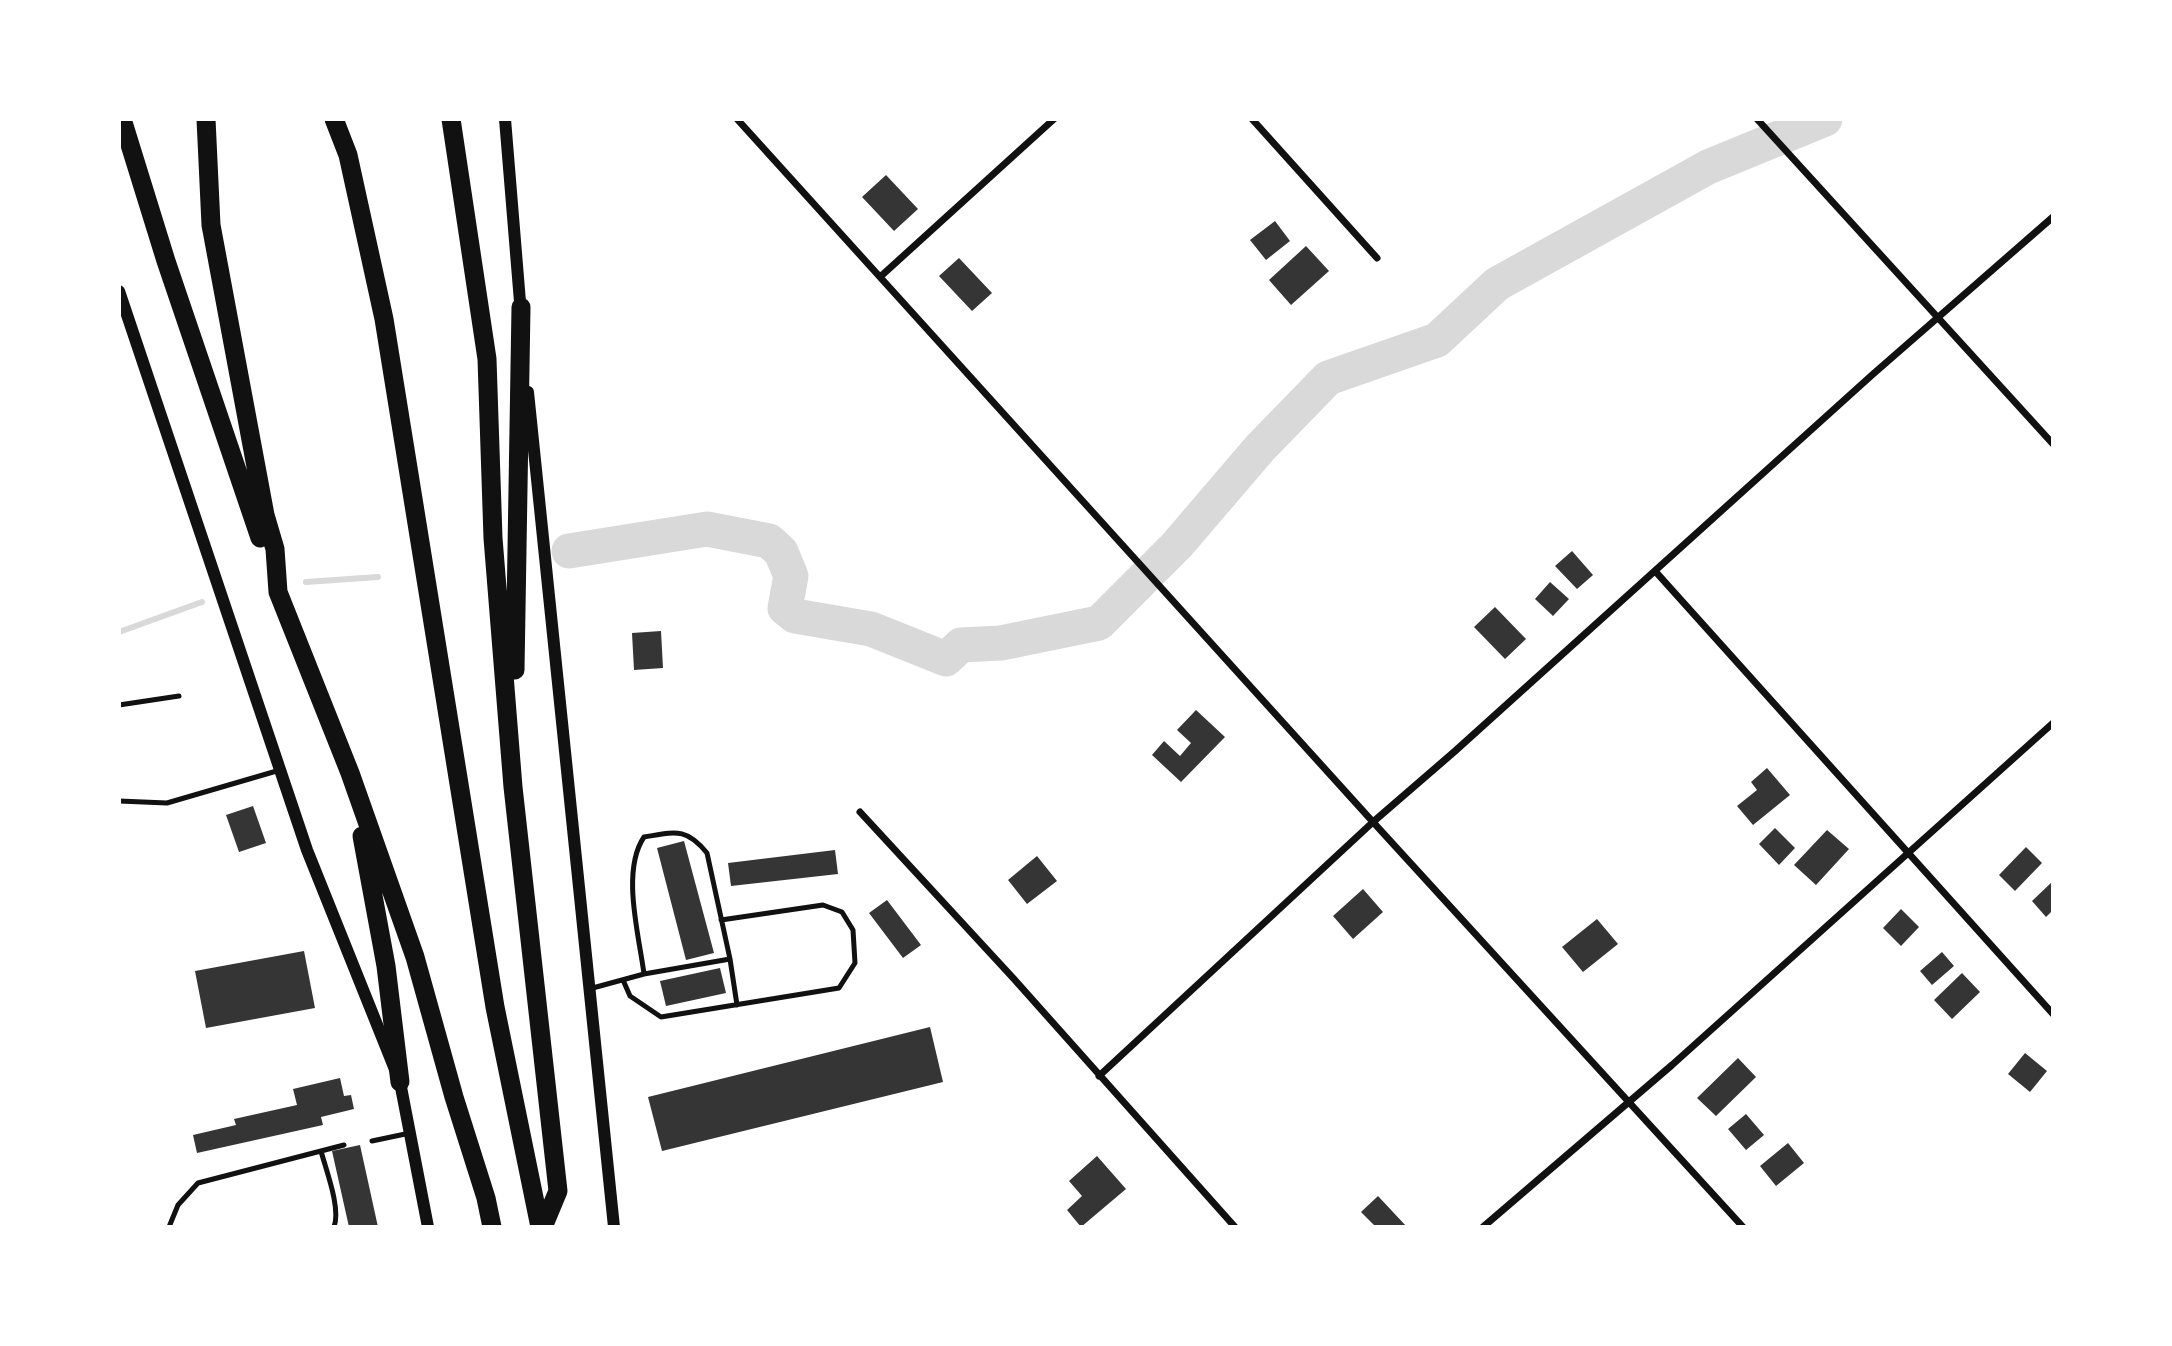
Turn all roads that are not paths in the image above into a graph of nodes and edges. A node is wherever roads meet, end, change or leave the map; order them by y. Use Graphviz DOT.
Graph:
graph roads {
  1 [pos="122,119"];
  2 [pos="206,119"];
  3 [pos="334,119"];
  4 [pos="451,119"];
  5 [pos="505,119"];
  6 [pos="737,119"];
  7 [pos="1054,119"];
  8 [pos="1252,119"];
  9 [pos="1757,119"];
  10 [pos="2053,217"];
  11 [pos="1377,258"];
  12 [pos="880,277"];
  13 [pos="119,291"];
  14 [pos="521,307"];
  15 [pos="1938,317"];
  16 [pos="2053,444"];
  17 [pos="1655,571"];
  18 [pos="278,592"];
  19 [pos="178,695"];
  20 [pos="119,705"];
  21 [pos="2053,723"];
  22 [pos="280,770"];
  23 [pos="350,773"];
  24 [pos="513,787"];
  25 [pos="119,801"];
  26 [pos="860,812"];
  27 [pos="1373,822"];
  28 [pos="1908,853"];
  29 [pos="722,919"];
  30 [pos="730,959"];
  31 [pos="644,974"];
  32 [pos="622,980"];
  33 [pos="589,989"];
  34 [pos="737,1005"];
  35 [pos="2053,1014"];
  36 [pos="1099,1076"];
  37 [pos="400,1082"];
  38 [pos="1629,1102"];
  39 [pos="410,1133"];
  40 [pos="372,1141"];
  41 [pos="344,1145"];
  42 [pos="321,1151"];
  43 [pos="169,1227"];
  44 [pos="334,1227"];
  45 [pos="428,1227"];
  46 [pos="492,1227"];
  47 [pos="541,1227"];
  48 [pos="614,1227"];
  49 [pos="1235,1227"];
  50 [pos="1483,1227"];
  51 [pos="1743,1227"];
  1 -- 18 [label="highway"];
  2 -- 18 [label="highway"];
  3 -- 47 [label="highway"];
  4 -- 24 [label="highway"];
  5 -- 14 [label="street"];
  6 -- 12 [label="street"];
  7 -- 12 [label="street"];
  8 -- 11 [label="street"];
  9 -- 15 [label="street"];
  10 -- 15 [label="street"];
  12 -- 27 [label="street"];
  13 -- 22 [label="street"];
  14 -- 24 [label="highway"];
  14 -- 33 [label="street"];
  15 -- 16 [label="street"];
  15 -- 17 [label="street"];
  17 -- 27 [label="street"];
  17 -- 28 [label="street"];
  18 -- 23 [label="highway"];
  19 -- 20 [label="lane"];
  21 -- 28 [label="street"];
  22 -- 25 [label="lane"];
  22 -- 37 [label="street"];
  23 -- 37 [label="highway"];
  23 -- 46 [label="highway"];
  24 -- 47 [label="highway"];
  26 -- 36 [label="street"];
  27 -- 36 [label="street"];
  27 -- 38 [label="street"];
  28 -- 35 [label="street"];
  28 -- 38 [label="street"];
  29 -- 30 [label="lane"];
  29 -- 31 [label="lane"];
  29 -- 34 [label="lane"];
  30 -- 31 [label="lane"];
  30 -- 34 [label="lane"];
  31 -- 32 [label="lane"];
  32 -- 33 [label="lane"];
  32 -- 34 [label="lane"];
  33 -- 48 [label="street"];
  36 -- 49 [label="street"];
  37 -- 39 [label="street"];
  38 -- 50 [label="street"];
  38 -- 51 [label="street"];
  39 -- 40 [label="lane"];
  39 -- 45 [label="street"];
  41 -- 42 [label="lane"];
  42 -- 43 [label="lane"];
  42 -- 44 [label="lane"];
}
